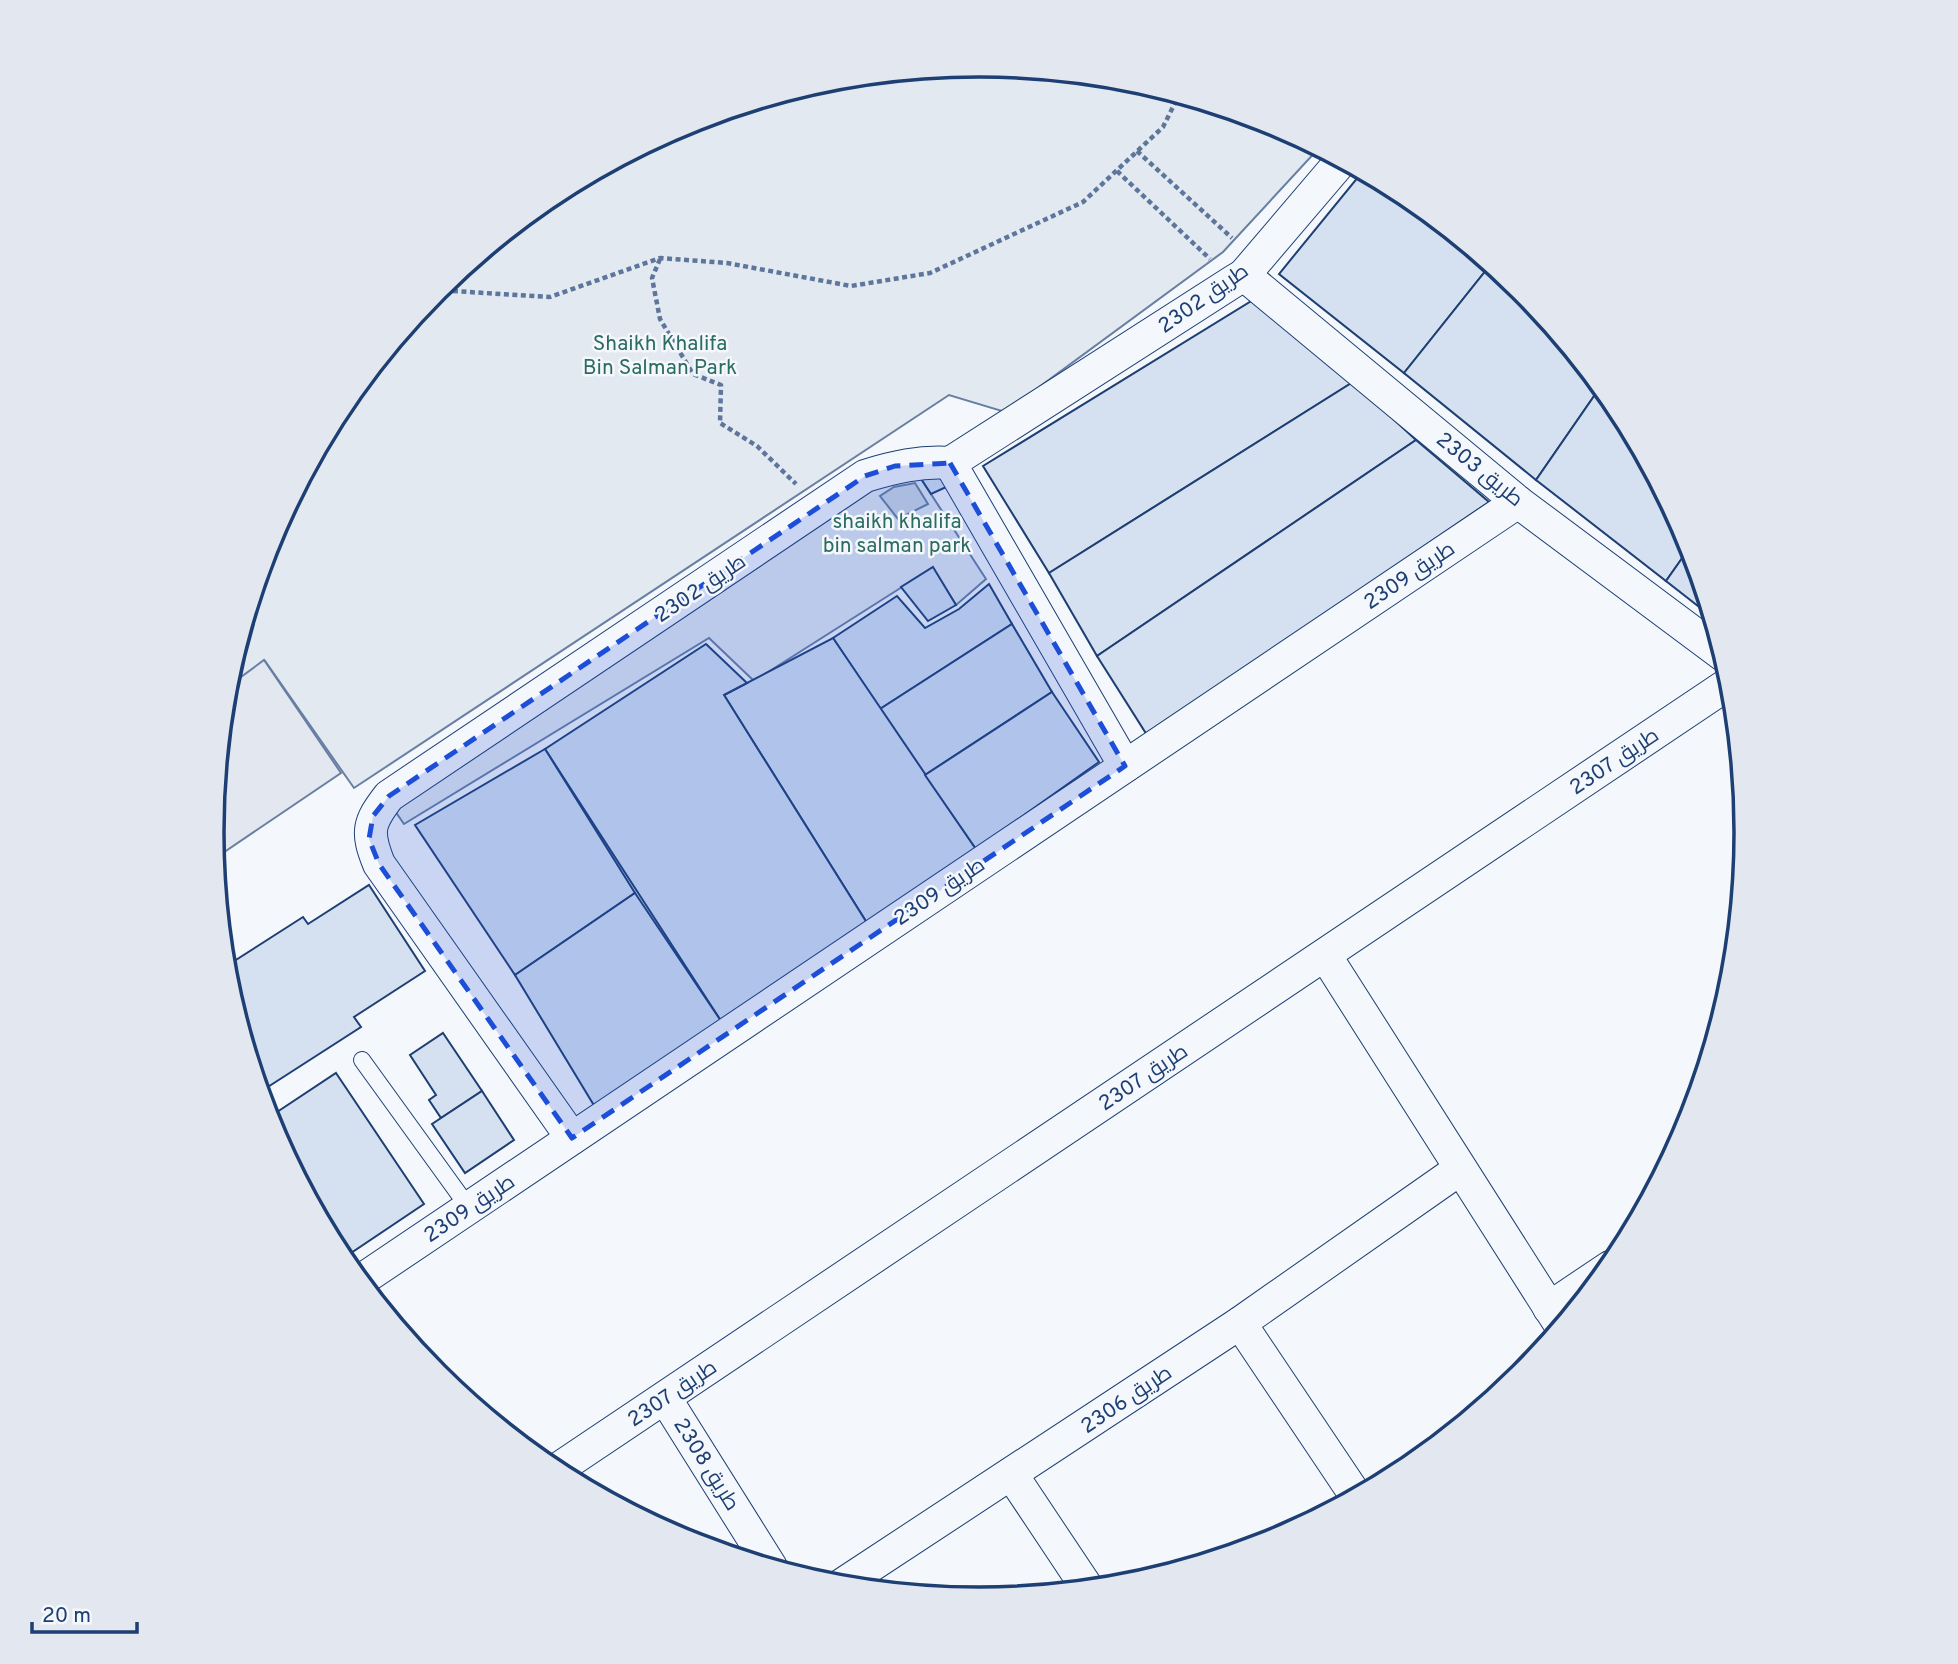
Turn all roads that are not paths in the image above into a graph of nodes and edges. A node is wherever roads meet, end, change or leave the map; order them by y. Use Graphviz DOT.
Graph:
graph roads {
  1 [pos="1336,167"];
  2 [pos="1244,272"];
  3 [pos="950,463"];
  4 [pos="1518,502"];
  5 [pos="1710,645"];
  6 [pos="1720,690"];
  7 [pos="1125,766"];
  8 [pos="1325,955"];
  9 [pos="362,1060"];
  10 [pos="572,1138"];
  11 [pos="1460,1169"];
  12 [pos="468,1208"];
  13 [pos="368,1275"];
  14 [pos="1555,1317"];
  15 [pos="1240,1323"];
  16 [pos="665,1398"];
  17 [pos="566,1464"];
  18 [pos="1012,1475"];
  19 [pos="1351,1489"];
  20 [pos="763,1555"];
  21 [pos="855,1576"];
  22 [pos="1083,1580"];
  1 -- 2 [label="street, طريق 2302"];
  2 -- 3 [label="street, طريق 2302"];
  2 -- 4 [label="street, طريق 2303"];
  3 -- 7 [label="street"];
  3 -- 10 [label="street, طريق 2302"];
  4 -- 5 [label="street, طريق 2303"];
  4 -- 7 [label="street, طريق 2309"];
  6 -- 8 [label="street, طريق 2307"];
  7 -- 10 [label="street, طريق 2309"];
  8 -- 11 [label="street"];
  8 -- 16 [label="street, طريق 2307"];
  9 -- 12 [label="lane"];
  10 -- 12 [label="street, طريق 2309"];
  11 -- 14 [label="street"];
  11 -- 15 [label="street, طريق 2306"];
  12 -- 13 [label="street, طريق 2309"];
  15 -- 18 [label="street, طريق 2306"];
  15 -- 19 [label="street"];
  16 -- 17 [label="street, طريق 2307"];
  16 -- 20 [label="street, طريق 2308"];
  18 -- 21 [label="street, طريق 2306"];
  18 -- 22 [label="street"];
}
